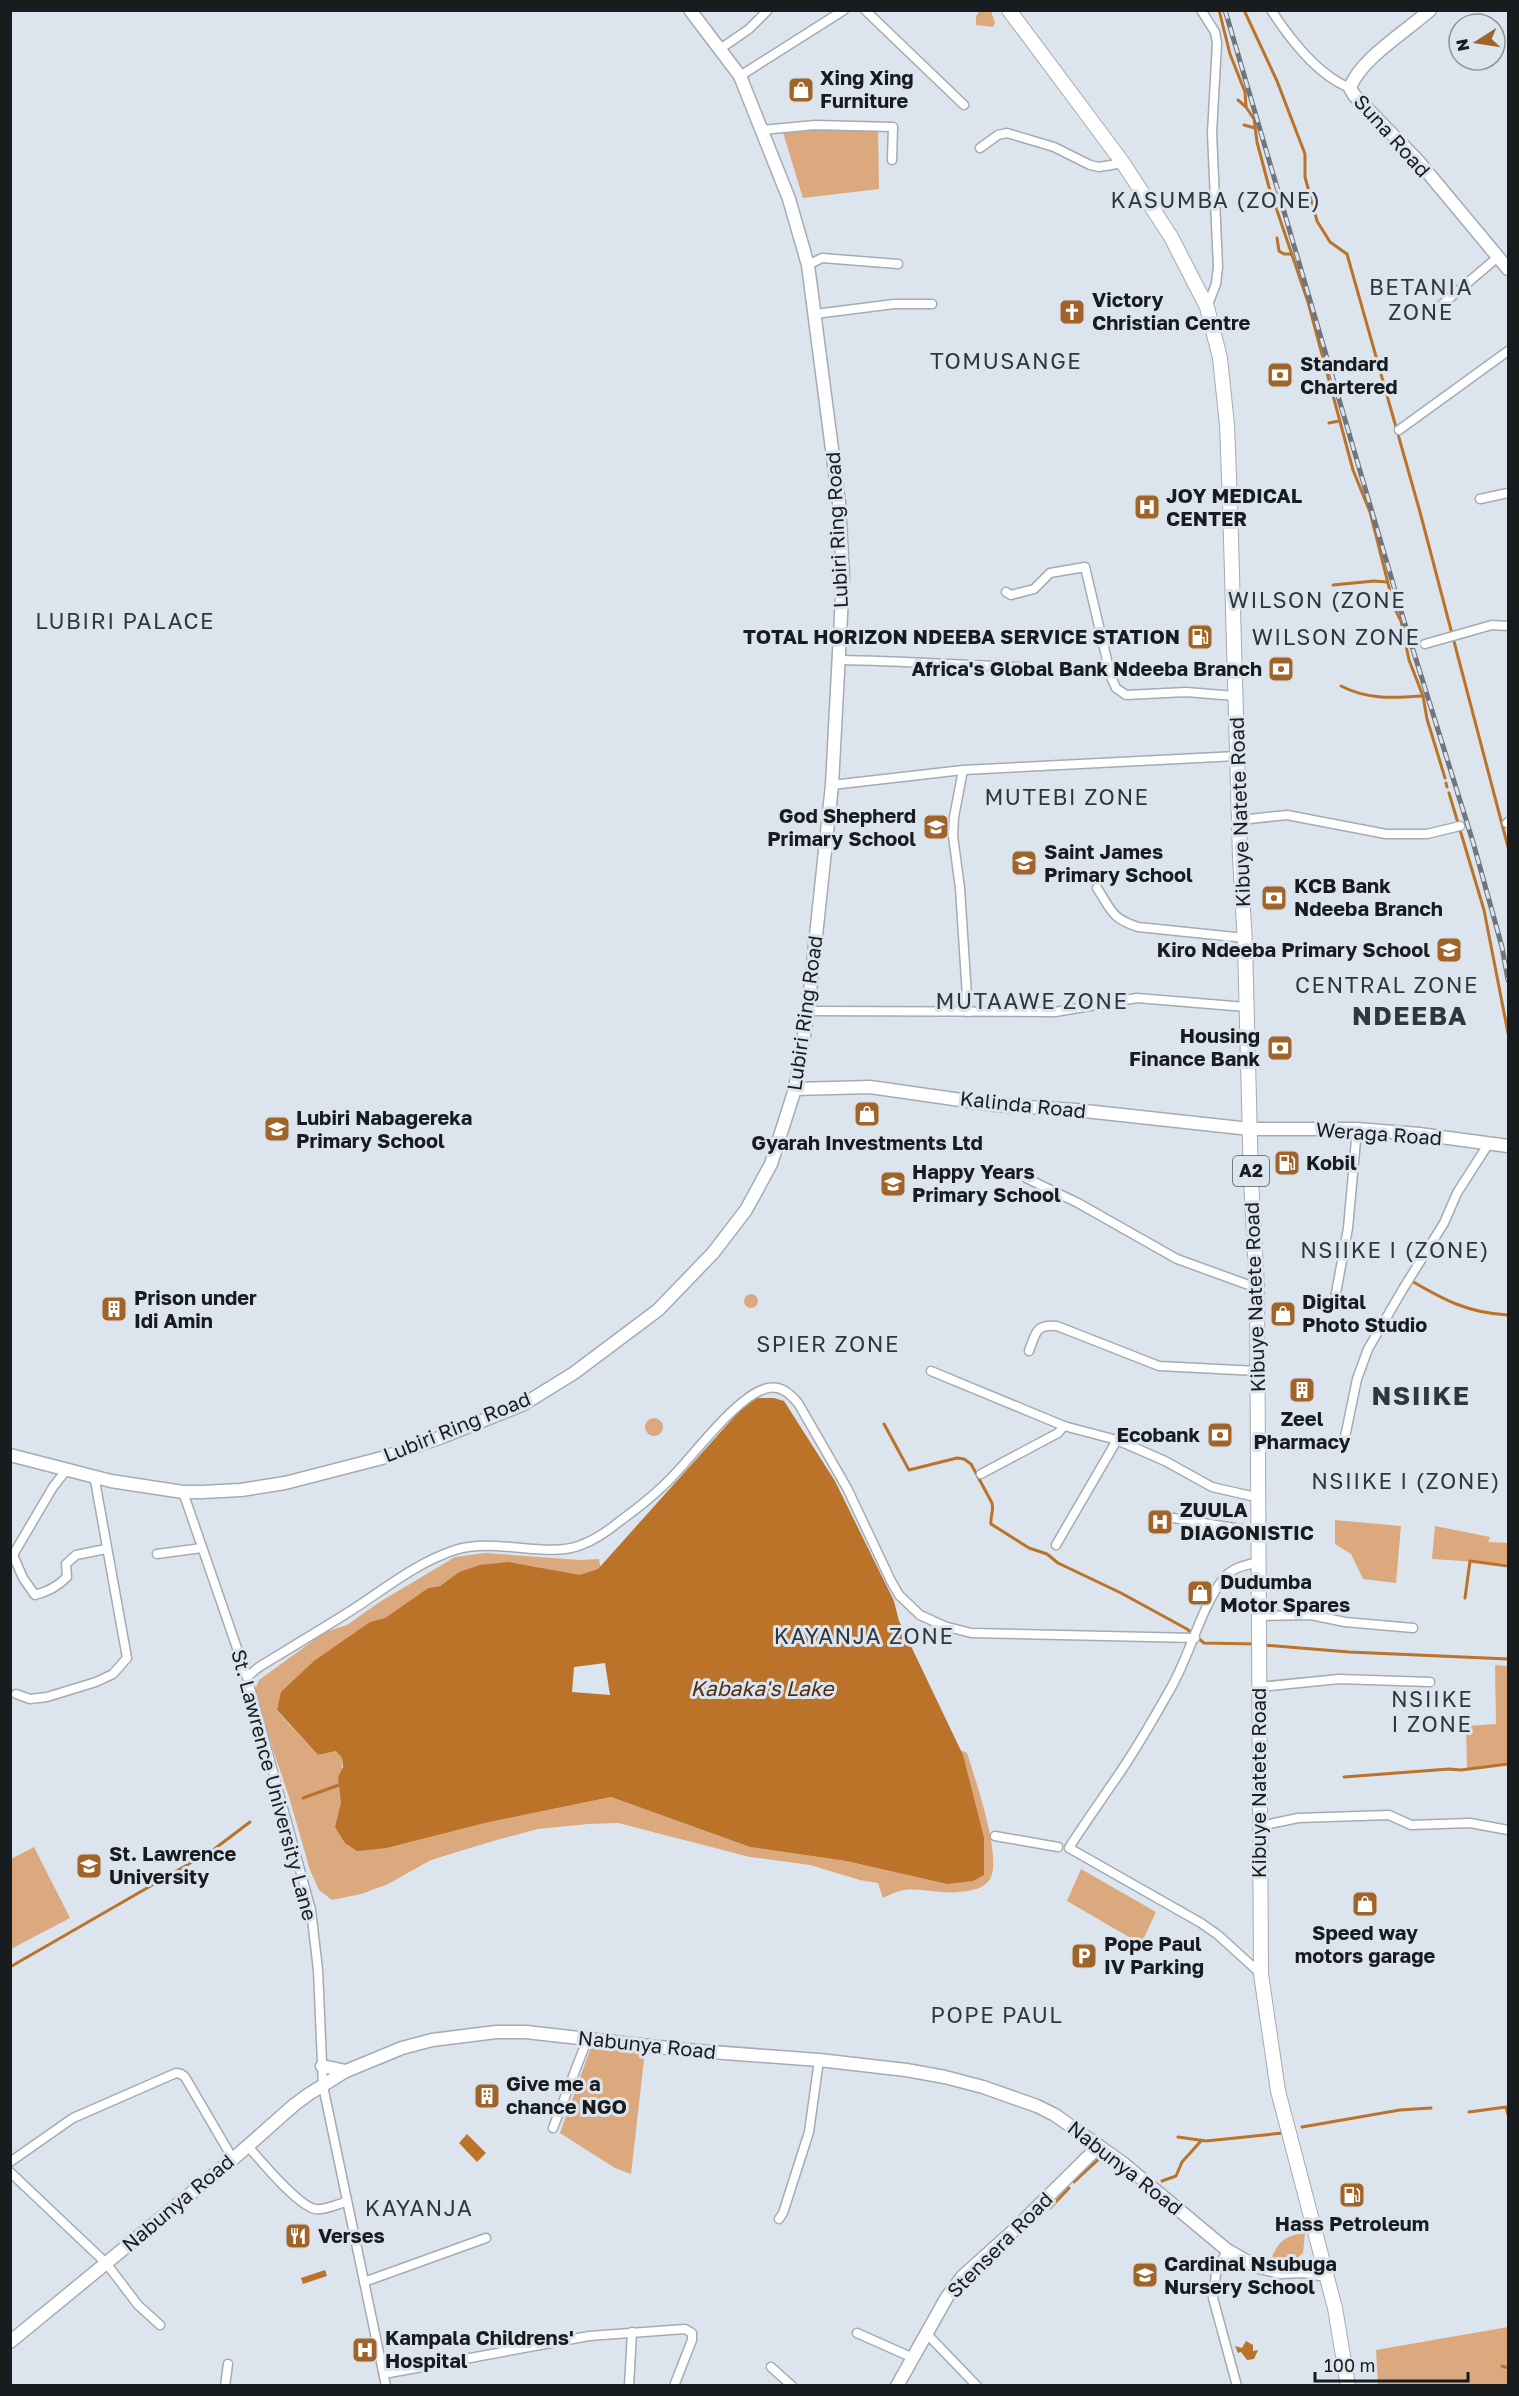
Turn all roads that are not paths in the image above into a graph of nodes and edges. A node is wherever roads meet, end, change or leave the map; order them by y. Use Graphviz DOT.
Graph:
graph roads {
  1 [pos="690,10"];
  2 [pos="768,10"];
  3 [pos="844,10"];
  4 [pos="865,10"];
  5 [pos="1009,10"];
  6 [pos="1201,10"];
  7 [pos="1271,10"];
  8 [pos="1430,10"];
  9 [pos="720,49"];
  10 [pos="740,76"];
  11 [pos="1350,88"];
  12 [pos="964,105"];
  13 [pos="762,130"];
  14 [pos="980,148"];
  15 [pos="892,160"];
  16 [pos="1123,163"];
  17 [pos="1498,257"];
  18 [pos="898,264"];
  19 [pos="808,265"];
  20 [pos="1509,269"];
  21 [pos="932,304"];
  22 [pos="1439,306"];
  23 [pos="1207,307"];
  24 [pos="815,314"];
  25 [pos="1509,351"];
  26 [pos="1399,430"];
  27 [pos="1509,493"];
  28 [pos="1480,499"];
  29 [pos="1006,592"];
  30 [pos="1509,626"];
  31 [pos="1425,644"];
  32 [pos="840,660"];
  33 [pos="1024,667"];
  34 [pos="1236,696"];
  35 [pos="1237,756"];
  36 [pos="963,770"];
  37 [pos="832,785"];
  38 [pos="1240,820"];
  39 [pos="1457,826"];
  40 [pos="1097,888"];
  41 [pos="1245,938"];
  42 [pos="1246,1007"];
  43 [pos="808,1011"];
  44 [pos="968,1012"];
  45 [pos="795,1089"];
  46 [pos="1250,1129"];
  47 [pos="1357,1129"];
  48 [pos="1489,1143"];
  49 [pos="1509,1146"];
  50 [pos="1026,1178"];
  51 [pos="1257,1288"];
  52 [pos="1334,1304"];
  53 [pos="1029,1351"];
  54 [pos="931,1371"];
  55 [pos="1257,1371"];
  56 [pos="1064,1426"];
  57 [pos="1345,1437"];
  58 [pos="1117,1440"];
  59 [pos="10,1455"];
  60 [pos="68,1468"];
  61 [pos="981,1474"];
  62 [pos="94,1475"];
  63 [pos="183,1492"];
  64 [pos="1260,1498"];
  65 [pos="1161,1516"];
  66 [pos="1259,1532"];
  67 [pos="1056,1545"];
  68 [pos="202,1548"];
  69 [pos="106,1549"];
  70 [pos="157,1554"];
  71 [pos="1260,1562"];
  72 [pos="1260,1617"];
  73 [pos="1413,1628"];
  74 [pos="1195,1638"];
  75 [pos="247,1677"];
  76 [pos="1430,1682"];
  77 [pos="1259,1687"];
  78 [pos="16,1694"];
  79 [pos="1260,1826"];
  80 [pos="1509,1830"];
  81 [pos="995,1836"];
  82 [pos="1058,1847"];
  83 [pos="1261,1974"];
  84 [pos="587,2040"];
  85 [pos="819,2060"];
  86 [pos="322,2066"];
  87 [pos="346,2071"];
  88 [pos="323,2086"];
  89 [pos="552,2128"];
  90 [pos="247,2145"];
  91 [pos="1099,2146"];
  92 [pos="233,2159"];
  93 [pos="10,2162"];
  94 [pos="10,2172"];
  95 [pos="346,2202"];
  96 [pos="779,2219"];
  97 [pos="486,2238"];
  98 [pos="1227,2250"];
  99 [pos="106,2263"];
  100 [pos="1326,2275"];
  101 [pos="364,2282"];
  102 [pos="160,2325"];
  103 [pos="632,2332"];
  104 [pos="857,2333"];
  105 [pos="926,2333"];
  106 [pos="11,2341"];
  107 [pos="911,2357"];
  108 [pos="228,2364"];
  109 [pos="771,2367"];
  110 [pos="384,2374"];
  111 [pos="225,2385"];
  112 [pos="387,2385"];
  113 [pos="628,2385"];
  114 [pos="675,2385"];
  115 [pos="792,2385"];
  116 [pos="897,2385"];
  117 [pos="977,2385"];
  118 [pos="1238,2385"];
  119 [pos="1348,2385"];
  1 -- 9 [label="main road, Lubiri Ring Road"];
  2 -- 9 [label="street"];
  3 -- 10 [label="street"];
  4 -- 12 [label="street"];
  5 -- 16 [label="main road, Kibuye Natete Road / A2"];
  6 -- 23 [label="street"];
  7 -- 11 [label="street"];
  8 -- 11 [label="main road, Suna Road"];
  9 -- 10 [label="main road, Lubiri Ring Road"];
  10 -- 13 [label="main road, Lubiri Ring Road"];
  11 -- 17 [label="main road, Suna Road"];
  13 -- 15 [label="street"];
  13 -- 19 [label="main road, Lubiri Ring Road"];
  14 -- 16 [label="street"];
  16 -- 23 [label="main road, Kibuye Natete Road / A2"];
  17 -- 20 [label="main road, Suna Road"];
  17 -- 22 [label="street"];
  18 -- 19 [label="street"];
  19 -- 24 [label="main road, Lubiri Ring Road"];
  21 -- 24 [label="street"];
  23 -- 34 [label="main road, Kibuye Natete Road / A2"];
  24 -- 32 [label="main road, Lubiri Ring Road"];
  25 -- 26 [label="street"];
  27 -- 28 [label="street"];
  29 -- 34 [label="street"];
  30 -- 31 [label="street"];
  32 -- 33 [label="street"];
  32 -- 37 [label="main road, Lubiri Ring Road"];
  34 -- 35 [label="main road, Kibuye Natete Road / A2"];
  35 -- 36 [label="street"];
  35 -- 38 [label="main road, Kibuye Natete Road / A2"];
  36 -- 37 [label="street"];
  36 -- 44 [label="street"];
  37 -- 43 [label="main road, Lubiri Ring Road"];
  38 -- 39 [label="street"];
  38 -- 41 [label="main road, Kibuye Natete Road / A2"];
  40 -- 41 [label="street"];
  41 -- 42 [label="main road, Kibuye Natete Road / A2"];
  42 -- 44 [label="street"];
  42 -- 46 [label="main road, Kibuye Natete Road / A2"];
  43 -- 44 [label="street"];
  43 -- 45 [label="main road, Lubiri Ring Road"];
  45 -- 46 [label="main road, Kalinda Road"];
  45 -- 63 [label="main road, Lubiri Ring Road"];
  46 -- 47 [label="main road, Weraga Road"];
  46 -- 51 [label="main road, Kibuye Natete Road / A2"];
  47 -- 48 [label="main road, Weraga Road"];
  47 -- 52 [label="street"];
  48 -- 49 [label="main road, Weraga Road"];
  48 -- 57 [label="street"];
  50 -- 51 [label="street"];
  51 -- 55 [label="main road, Kibuye Natete Road / A2"];
  53 -- 55 [label="street"];
  54 -- 56 [label="street"];
  55 -- 64 [label="main road, Kibuye Natete Road / A2"];
  56 -- 58 [label="street"];
  56 -- 61 [label="street"];
  58 -- 64 [label="street"];
  58 -- 67 [label="street"];
  59 -- 60 [label="main road, Lubiri Ring Road"];
  60 -- 62 [label="main road, Lubiri Ring Road"];
  60 -- 69 [label="street"];
  62 -- 63 [label="main road, Lubiri Ring Road"];
  62 -- 69 [label="street"];
  63 -- 68 [label="street, St. Lawrence University Lane"];
  64 -- 66 [label="main road, Kibuye Natete Road / A2"];
  65 -- 66 [label="street"];
  66 -- 71 [label="main road, Kibuye Natete Road / A2"];
  68 -- 70 [label="street"];
  68 -- 75 [label="street, St. Lawrence University Lane"];
  69 -- 78 [label="street"];
  71 -- 72 [label="main road, Kibuye Natete Road / A2"];
  71 -- 74 [label="street"];
  72 -- 73 [label="street"];
  72 -- 77 [label="main road, Kibuye Natete Road / A2"];
  74 -- 75 [label="street"];
  74 -- 83 [label="street"];
  75 -- 86 [label="street, St. Lawrence University Lane"];
  76 -- 77 [label="street"];
  77 -- 79 [label="main road, Kibuye Natete Road / A2"];
  79 -- 80 [label="street"];
  79 -- 83 [label="main road, Kibuye Natete Road / A2"];
  81 -- 82 [label="street"];
  83 -- 100 [label="main road, Kibuye Natete Road / A2"];
  84 -- 85 [label="main road, Nabunya Road"];
  84 -- 87 [label="main road, Nabunya Road"];
  84 -- 89 [label="street"];
  85 -- 91 [label="main road, Nabunya Road"];
  85 -- 96 [label="street"];
  86 -- 87 [label="main road"];
  86 -- 88 [label="street, St. Lawrence University Lane"];
  87 -- 88 [label="main road, Nabunya Road"];
  88 -- 90 [label="main road, Nabunya Road"];
  88 -- 95 [label="street, St. Lawrence University Lane"];
  90 -- 92 [label="main road, Nabunya Road"];
  90 -- 95 [label="street"];
  91 -- 98 [label="main road, Nabunya Road"];
  91 -- 105 [label="main road, Stensera Road"];
  92 -- 93 [label="street"];
  92 -- 99 [label="main road, Nabunya Road"];
  94 -- 99 [label="street"];
  95 -- 101 [label="street, St. Lawrence University Lane"];
  97 -- 101 [label="street"];
  98 -- 100 [label="main road, Nabunya Road"];
  98 -- 118 [label="street"];
  99 -- 102 [label="street"];
  99 -- 106 [label="main road, Nabunya Road"];
  100 -- 119 [label="main road, Kibuye Natete Road / A2"];
  101 -- 110 [label="street, St. Lawrence University Lane"];
  103 -- 110 [label="street"];
  103 -- 113 [label="street"];
  103 -- 114 [label="street"];
  104 -- 107 [label="street"];
  105 -- 107 [label="main road, Stensera Road"];
  105 -- 117 [label="street"];
  107 -- 116 [label="main road, Stensera Road"];
  108 -- 111 [label="street"];
  109 -- 115 [label="street"];
  110 -- 112 [label="street, St. Lawrence University Lane"];
}
